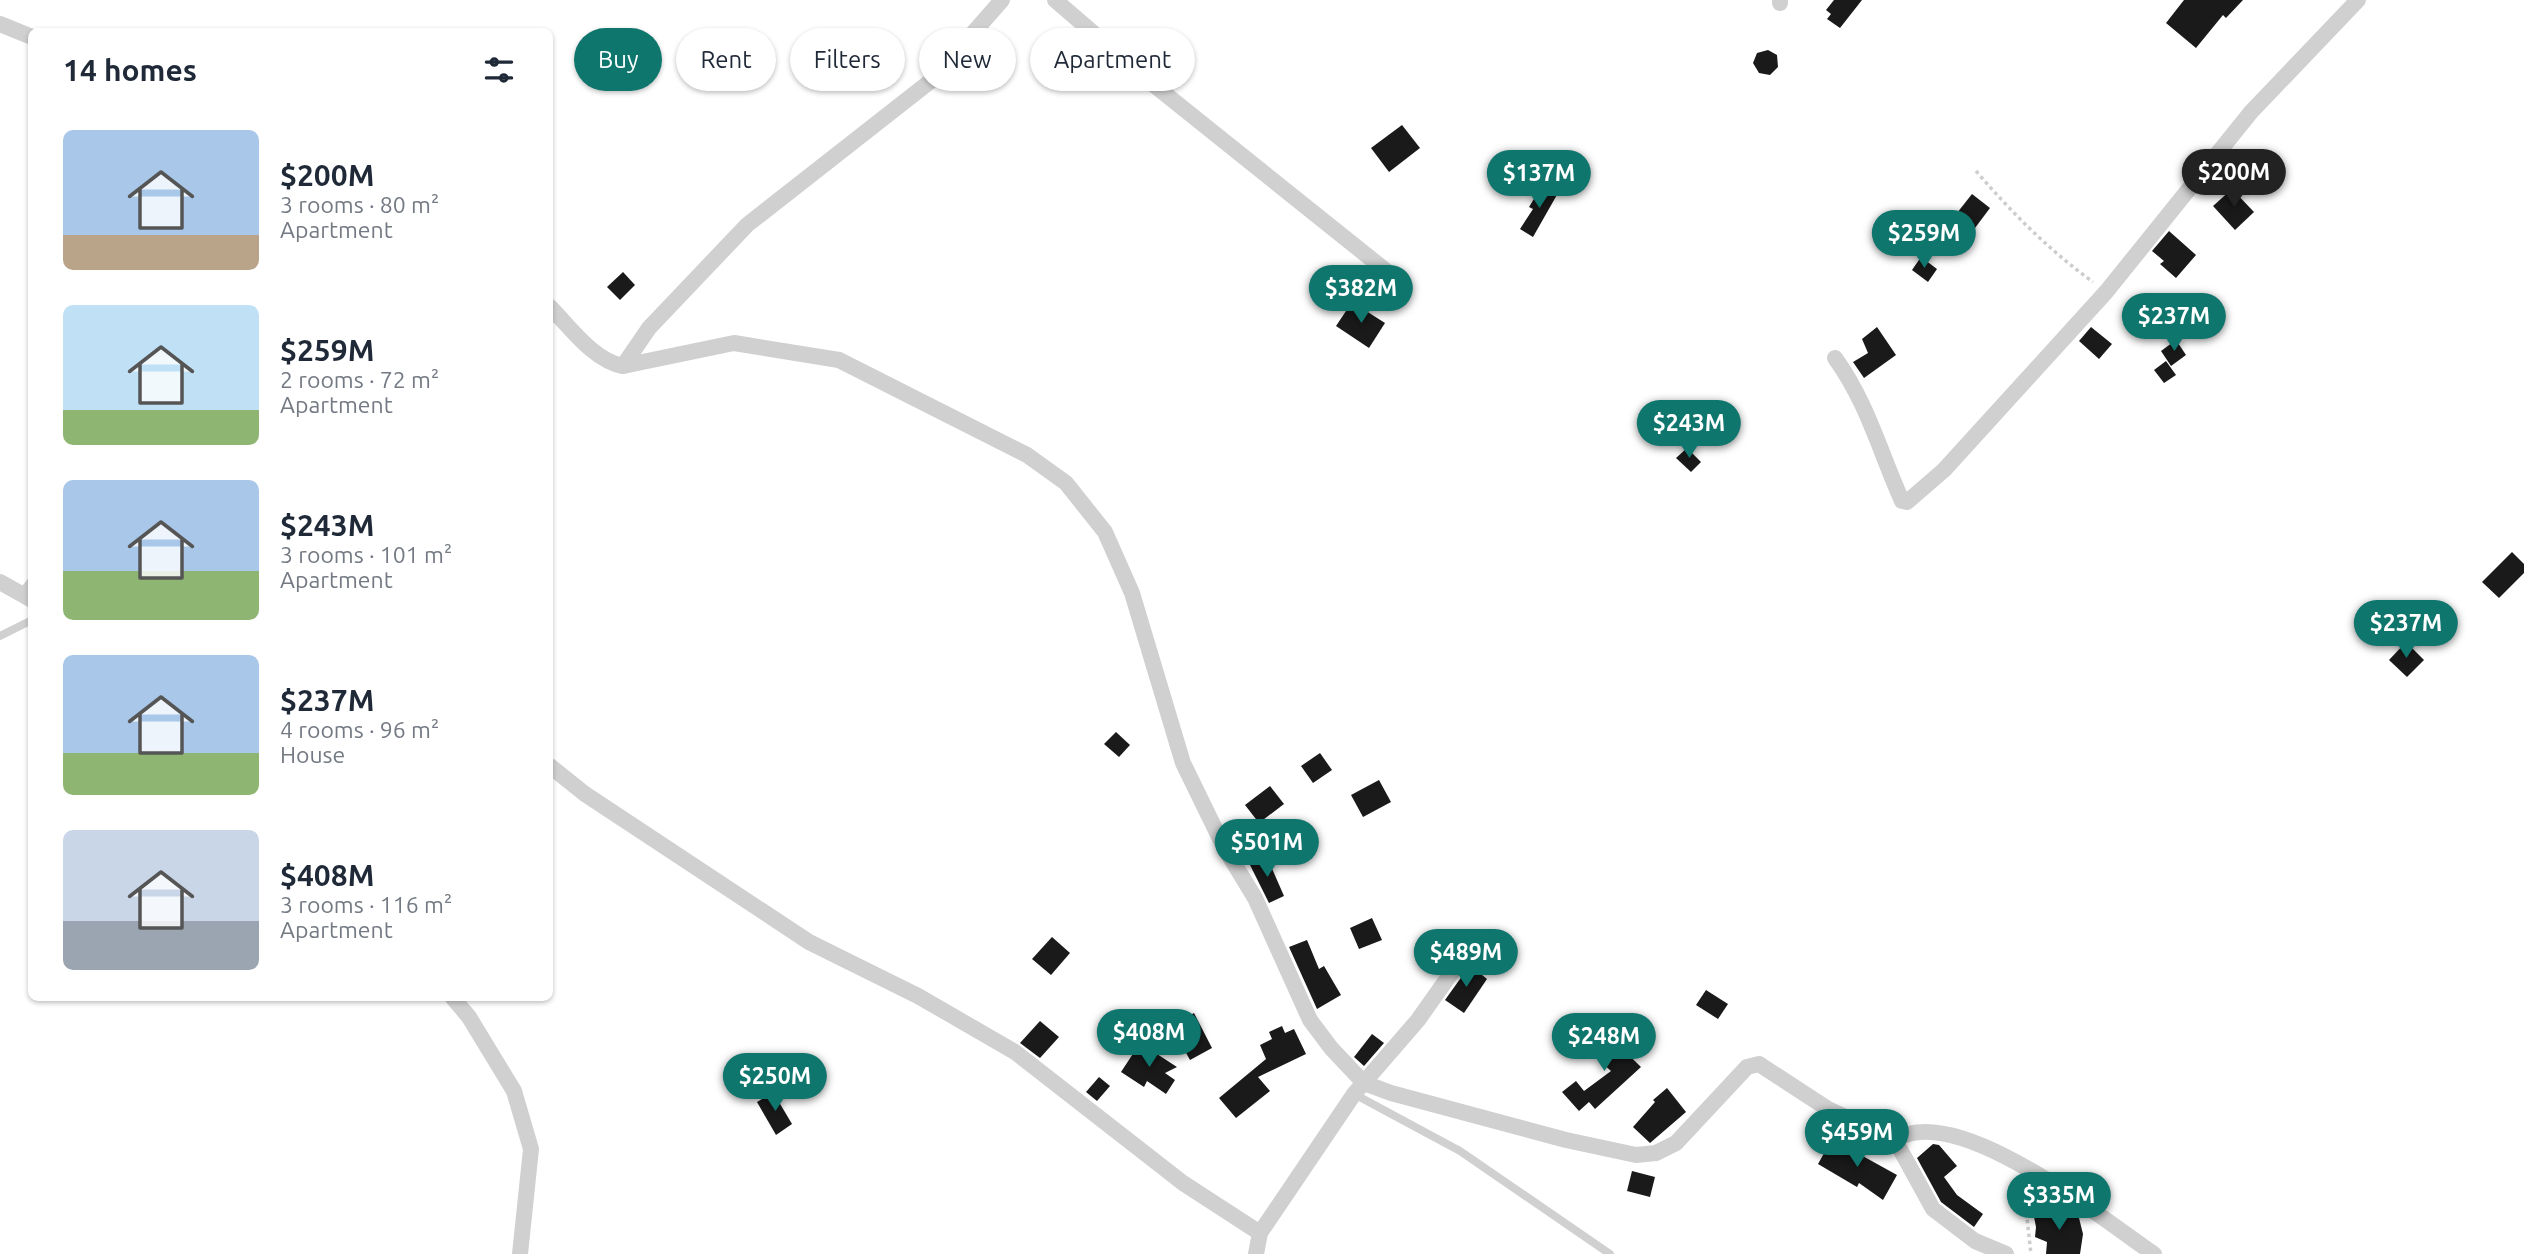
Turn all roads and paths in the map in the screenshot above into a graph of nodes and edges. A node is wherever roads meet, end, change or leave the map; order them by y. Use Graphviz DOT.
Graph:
graph roads {
  1 [pos="1002,0"];
  2 [pos="1055,0"];
  3 [pos="2358,0"];
  4 [pos="0,24"];
  5 [pos="28,35"];
  6 [pos="1976,171"];
  7 [pos="1400,282"];
  8 [pos="2106,292"];
  9 [pos="553,310"];
  10 [pos="1835,358"];
  11 [pos="623,366"];
  12 [pos="0,582"];
  13 [pos="26,597"];
  14 [pos="28,622"];
  15 [pos="0,636"];
  16 [pos="553,768"];
  17 [pos="1474,941"];
  18 [pos="456,1001"];
  19 [pos="1359,1088"];
  20 [pos="1895,1140"];
  21 [pos="2029,1169"];
  22 [pos="1260,1233"];
  23 [pos="520,1254"];
  24 [pos="1256,1254"];
  25 [pos="1610,1254"];
  26 [pos="2006,1254"];
  27 [pos="2031,1254"];
  28 [pos="2154,1254"];
  1 -- 11 [label="street"];
  2 -- 7 [label="street"];
  3 -- 8 [label="street"];
  4 -- 5 [label="street"];
  6 -- 8 [label="path"];
  8 -- 10 [label="street"];
  9 -- 11 [label="street"];
  11 -- 19 [label="street"];
  12 -- 13 [label="street"];
  14 -- 15 [label="lane"];
  16 -- 22 [label="street"];
  17 -- 19 [label="street"];
  18 -- 23 [label="street"];
  19 -- 20 [label="street"];
  19 -- 22 [label="street"];
  19 -- 25 [label="lane"];
  20 -- 21 [label="street"];
  20 -- 26 [label="street"];
  21 -- 27 [label="path"];
  21 -- 28 [label="street"];
  22 -- 24 [label="street"];
}
